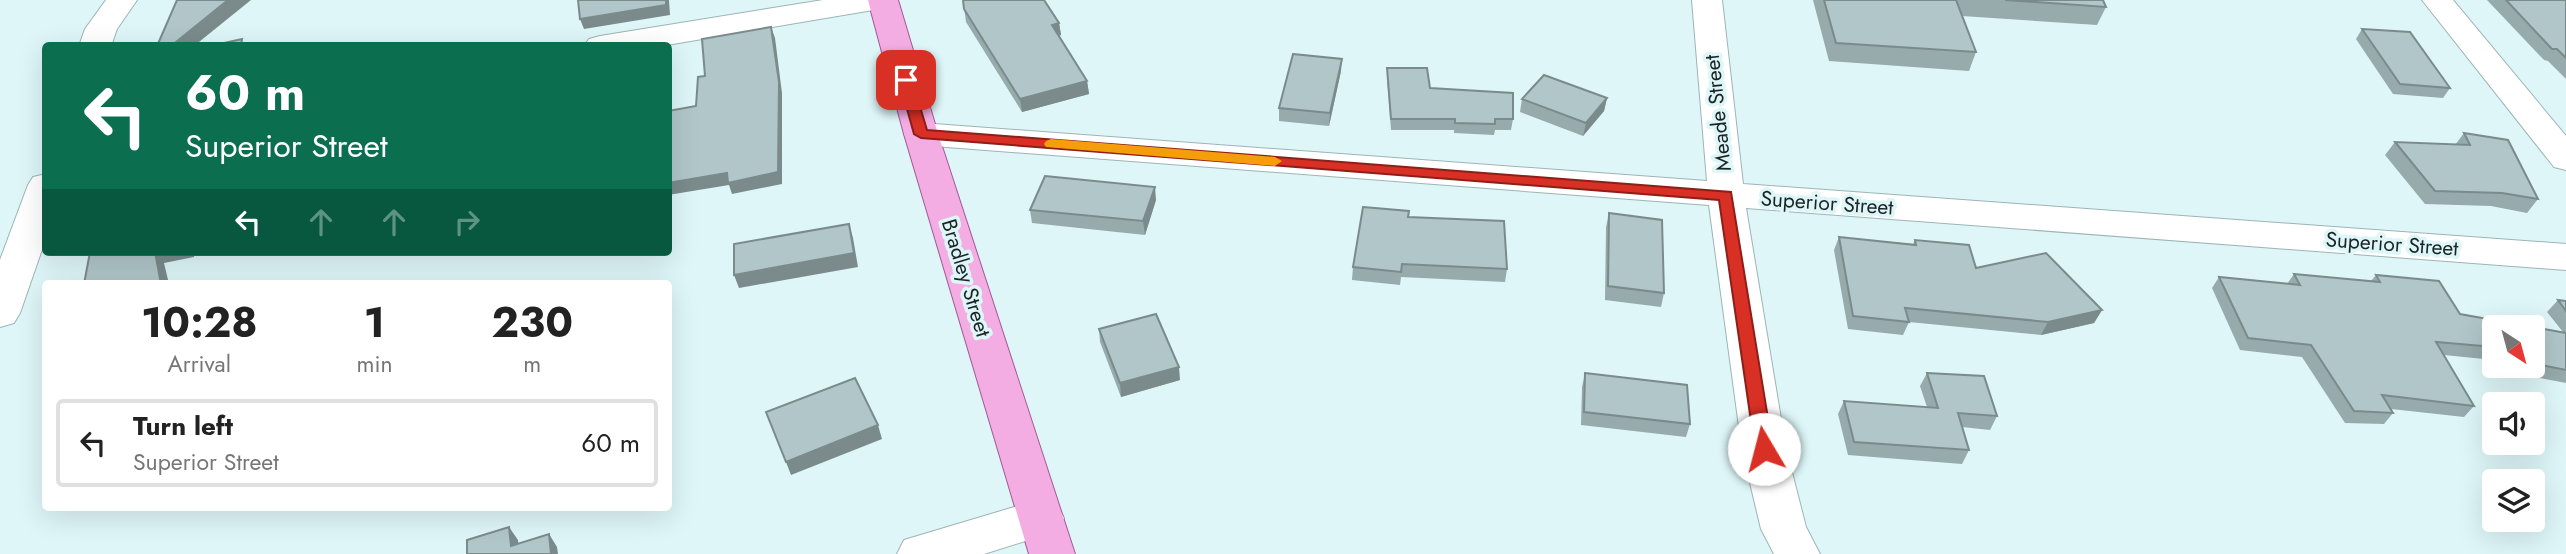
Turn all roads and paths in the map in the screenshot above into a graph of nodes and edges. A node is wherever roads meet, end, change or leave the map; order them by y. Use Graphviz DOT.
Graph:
graph roads {
  1 [pos="122,0"];
  2 [pos="881,0"];
  3 [pos="1707,0"];
  4 [pos="2437,0"];
  5 [pos="96,42"];
  6 [pos="624,42"];
  7 [pos="921,134"];
  8 [pos="2566,159"];
  9 [pos="42,196"];
  10 [pos="1726,196"];
  11 [pos="2566,257"];
  12 [pos="0,313"];
  13 [pos="1046,536"];
  14 [pos="920,554"];
  15 [pos="1797,554"];
  1 -- 5 [label="street"];
  2 -- 6 [label="street"];
  2 -- 7 [label="main road, Bradley Street"];
  3 -- 10 [label="street, Meade Street"];
  4 -- 8 [label="street"];
  7 -- 10 [label="street, Superior Street"];
  7 -- 13 [label="main road, Bradley Street"];
  9 -- 12 [label="street"];
  10 -- 11 [label="street, Superior Street"];
  10 -- 15 [label="street, Meade Street"];
  13 -- 14 [label="street"];
}
